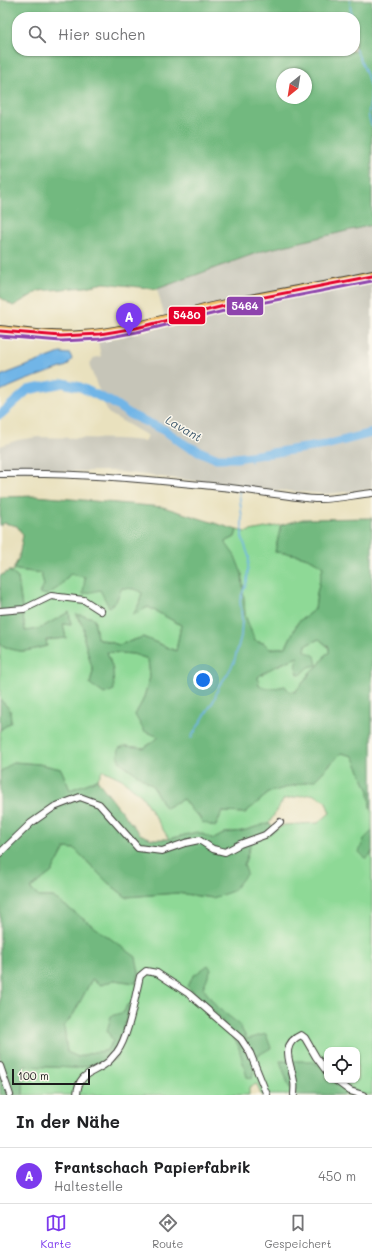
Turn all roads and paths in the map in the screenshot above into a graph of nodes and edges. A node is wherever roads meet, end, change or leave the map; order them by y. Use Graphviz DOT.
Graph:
graph roads {
  1 [pos="372,276"];
  2 [pos="0,331"];
  3 [pos="0,474"];
  4 [pos="372,493"];
  5 [pos="0,611"];
  6 [pos="101,611"];
  7 [pos="280,822"];
  8 [pos="0,853"];
  9 [pos="0,1066"];
  10 [pos="324,1068"];
  11 [pos="339,1083"];
  12 [pos="10,1095"];
  13 [pos="78,1095"];
  14 [pos="267,1095"];
  15 [pos="294,1095"];
  16 [pos="363,1095"];
  1 -- 2 [label="main road"];
  3 -- 4 [label="street"];
  5 -- 6 [label="street"];
  7 -- 8 [label="street"];
  9 -- 12 [label="street"];
  10 -- 15 [label="street"];
  11 -- 16 [label="street"];
  13 -- 14 [label="street"];
}
